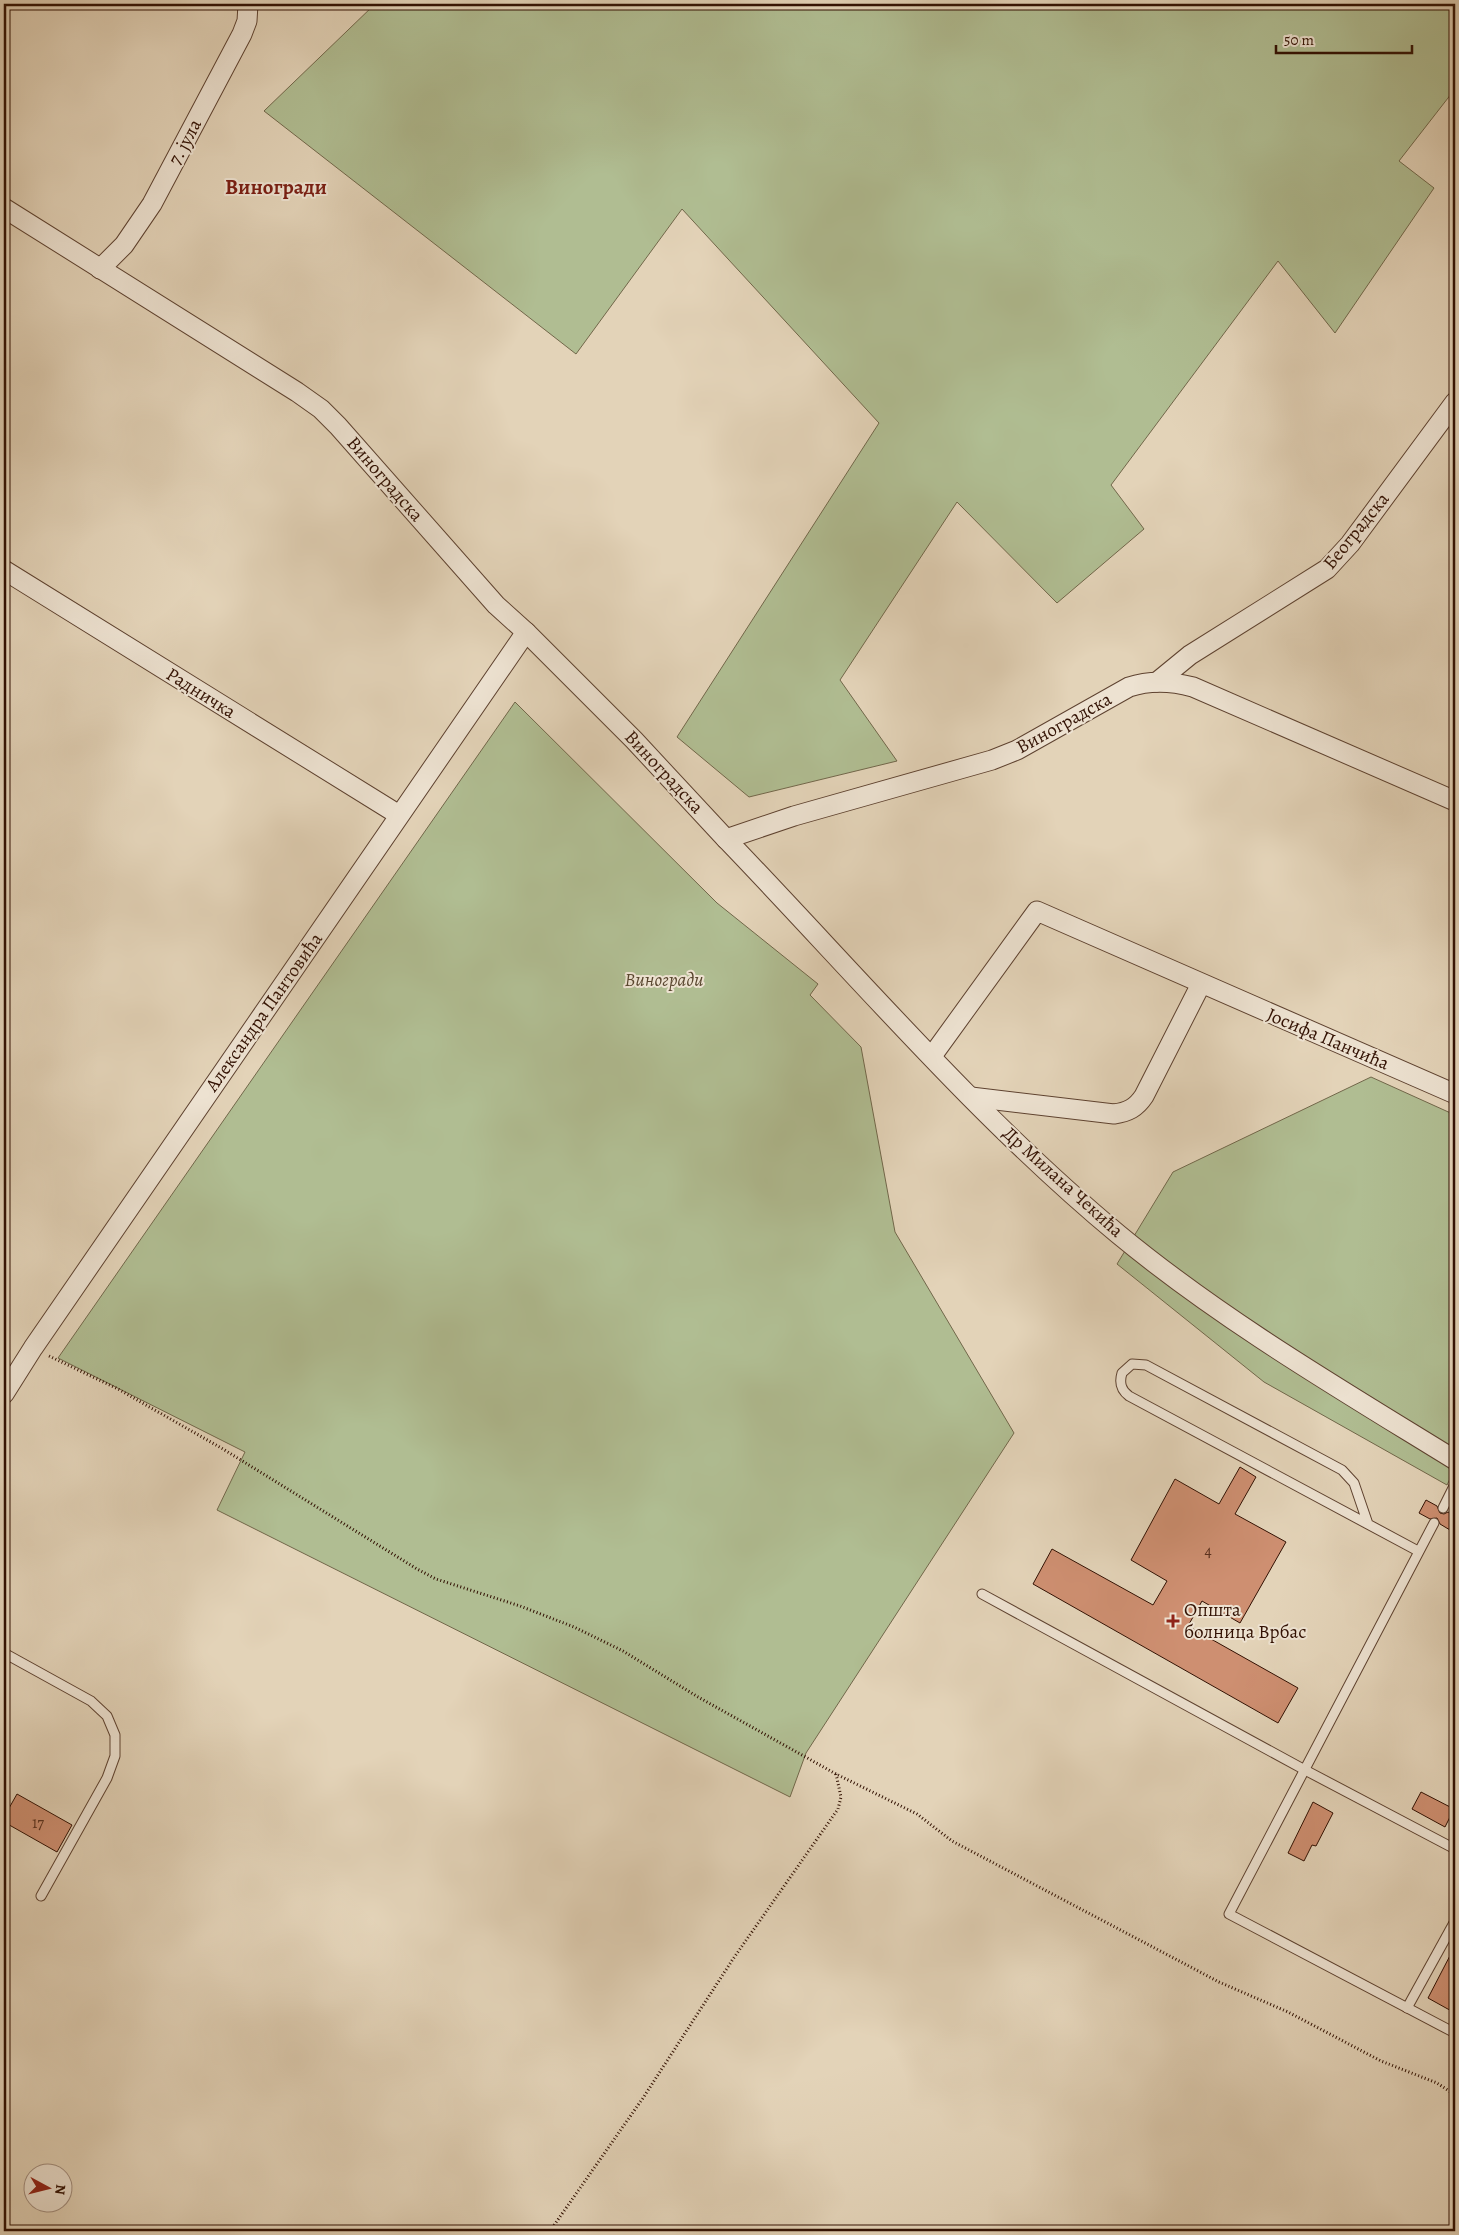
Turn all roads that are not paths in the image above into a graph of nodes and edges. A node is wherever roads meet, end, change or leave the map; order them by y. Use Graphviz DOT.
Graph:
graph roads {
  1 [pos="248,4"];
  2 [pos="4,208"];
  3 [pos="100,269"];
  4 [pos="1455,402"];
  5 [pos="4,570"];
  6 [pos="526,632"];
  7 [pos="1157,682"];
  8 [pos="1455,801"];
  9 [pos="399,815"];
  10 [pos="726,839"];
  11 [pos="1201,984"];
  12 [pos="932,1056"];
  13 [pos="1455,1094"];
  14 [pos="971,1097"];
  15 [pos="4,1394"];
  16 [pos="1455,1460"];
  17 [pos="1455,1484"];
  18 [pos="1443,1508"];
  19 [pos="1434,1523"];
  20 [pos="1368,1524"];
  21 [pos="1418,1551"];
  22 [pos="982,1594"];
  23 [pos="4,1653"];
  24 [pos="1306,1770"];
  25 [pos="1455,1849"];
  26 [pos="41,1896"];
  27 [pos="1455,1921"];
  28 [pos="1407,2008"];
  29 [pos="1455,2033"];
  1 -- 3 [label="street, 7. јула"];
  2 -- 3 [label="street, Виноградска"];
  3 -- 6 [label="street, Виноградска"];
  4 -- 7 [label="street, Београдска"];
  5 -- 9 [label="street, Радничка"];
  6 -- 9 [label="street, Александра Пантовића"];
  6 -- 10 [label="street, Виноградска"];
  7 -- 8 [label="street, Виноградска"];
  7 -- 10 [label="street, Виноградска"];
  9 -- 15 [label="street, Александра Пантовића"];
  10 -- 12 [label="street, Др Милана Чекића"];
  11 -- 12 [label="street, Јосифа Панчића"];
  11 -- 13 [label="street, Јосифа Панчића"];
  11 -- 14 [label="street"];
  12 -- 14 [label="street, Др Милана Чекића"];
  14 -- 16 [label="street, Др Милана Чекића"];
  17 -- 18 [label="lane"];
  19 -- 21 [label="lane"];
  20 -- 20 [label="lane"];
  20 -- 21 [label="lane"];
  21 -- 24 [label="lane"];
  22 -- 24 [label="lane"];
  23 -- 26 [label="lane"];
  24 -- 25 [label="lane"];
  24 -- 28 [label="lane"];
  27 -- 28 [label="lane"];
  28 -- 29 [label="lane"];
}
